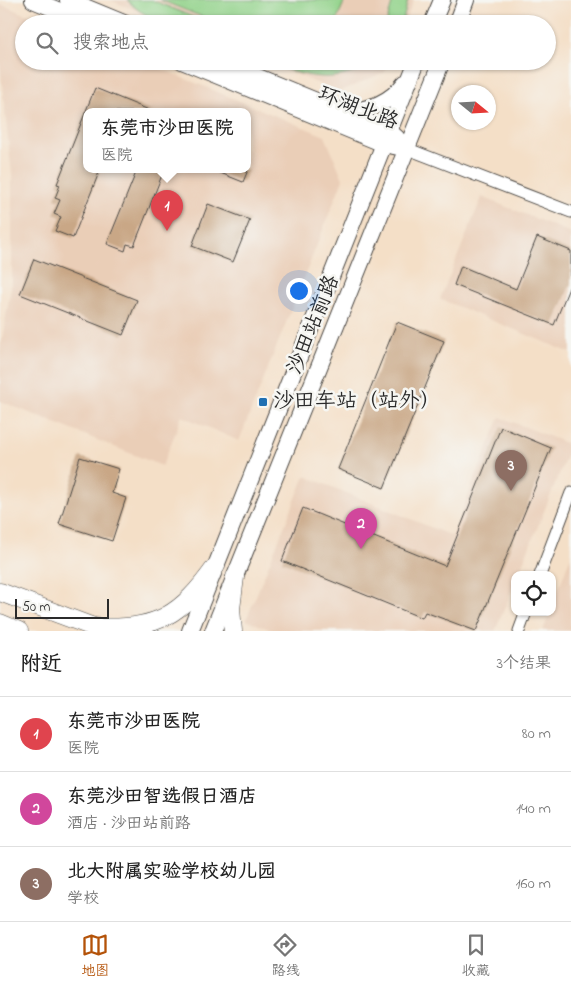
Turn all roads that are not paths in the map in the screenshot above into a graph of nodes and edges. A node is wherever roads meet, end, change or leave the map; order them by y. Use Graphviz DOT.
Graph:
graph roads {
  1 [pos="32,0"];
  2 [pos="68,0"];
  3 [pos="442,0"];
  4 [pos="466,0"];
  5 [pos="68,15"];
  6 [pos="104,15"];
  7 [pos="436,15"];
  8 [pos="460,15"];
  9 [pos="206,70"];
  10 [pos="241,70"];
  11 [pos="413,70"];
  12 [pos="413,70"];
  13 [pos="439,70"];
  14 [pos="341,111"];
  15 [pos="387,137"];
  16 [pos="408,149"];
  17 [pos="571,212"];
  18 [pos="571,494"];
  19 [pos="216,566"];
  20 [pos="542,571"];
  21 [pos="234,577"];
  22 [pos="0,592"];
  23 [pos="525,616"];
  24 [pos="0,623"];
  25 [pos="99,629"];
  26 [pos="19,631"];
  27 [pos="190,631"];
  28 [pos="213,631"];
  29 [pos="233,631"];
  30 [pos="519,631"];
  1 -- 5 [label="street"];
  2 -- 6 [label="street"];
  3 -- 7 [label="street"];
  4 -- 8 [label="street"];
  9 -- 15 [label="street, 环湖北路"];
  10 -- 14 [label="street, 环湖北路"];
  11 -- 15 [label="street, 沙田站前路"];
  12 -- 14 [label="street"];
  13 -- 16 [label="street, 沙田站前路"];
  14 -- 15 [label="street, 环湖北路"];
  15 -- 16 [label="street, 环湖北路"];
  15 -- 19 [label="street, 沙田站前路"];
  16 -- 17 [label="street"];
  16 -- 21 [label="street, 沙田站前路"];
  18 -- 20 [label="street"];
  19 -- 25 [label="main road"];
  19 -- 27 [label="street, 沙田站前路"];
  21 -- 28 [label="street, 沙田站前路"];
  21 -- 29 [label="main road"];
  22 -- 25 [label="main road"];
  23 -- 30 [label="street"];
  24 -- 26 [label="main road"];
}
